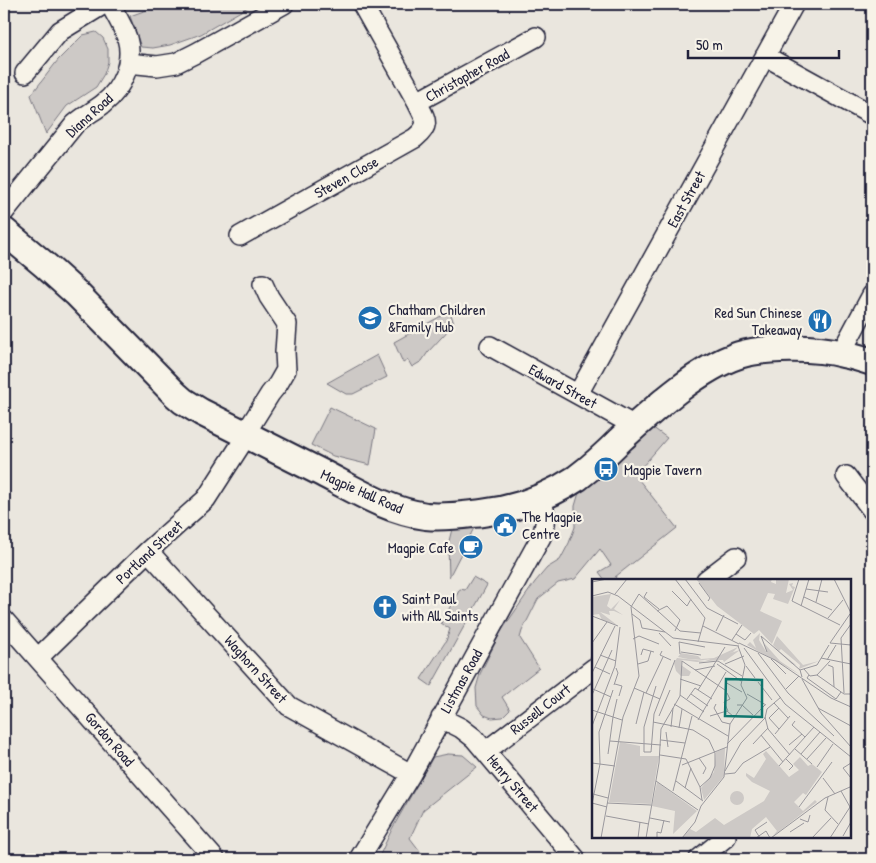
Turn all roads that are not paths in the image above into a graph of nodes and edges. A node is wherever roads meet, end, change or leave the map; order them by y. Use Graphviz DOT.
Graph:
graph roads {
  1 [pos="104,4"];
  2 [pos="110,4"];
  3 [pos="284,4"];
  4 [pos="362,4"];
  5 [pos="794,4"];
  6 [pos="536,37"];
  7 [pos="765,56"];
  8 [pos="128,62"];
  9 [pos="25,73"];
  10 [pos="417,102"];
  11 [pos="872,115"];
  12 [pos="4,212"];
  13 [pos="4,231"];
  14 [pos="240,236"];
  15 [pos="263,284"];
  16 [pos="872,295"];
  17 [pos="490,346"];
  18 [pos="841,353"];
  19 [pos="872,362"];
  20 [pos="578,394"];
  21 [pos="635,426"];
  22 [pos="247,435"];
  23 [pos="846,476"];
  24 [pos="540,497"];
  25 [pos="872,510"];
  26 [pos="148,551"];
  27 [pos="736,557"];
  28 [pos="707,579"];
  29 [pos="4,620"];
  30 [pos="38,658"];
  31 [pos="592,670"];
  32 [pos="441,718"];
  33 [pos="486,751"];
  34 [pos="411,774"];
  35 [pos="725,838"];
  36 [pos="215,859"];
  37 [pos="359,859"];
  38 [pos="576,859"];
  39 [pos="699,859"];
  1 -- 9 [label="street"];
  2 -- 8 [label="street, Diana Road"];
  3 -- 8 [label="street"];
  4 -- 10 [label="street, Christopher Road"];
  5 -- 7 [label="street, East Street"];
  6 -- 10 [label="street, Christopher Road"];
  7 -- 11 [label="street"];
  7 -- 20 [label="street, East Street"];
  8 -- 12 [label="street, Diana Road"];
  10 -- 14 [label="street, Steven Close"];
  13 -- 22 [label="street, Magpie Hall Road"];
  15 -- 22 [label="street"];
  16 -- 18 [label="street"];
  17 -- 20 [label="street, Edward Street"];
  18 -- 19 [label="street, Magpie Hall Road"];
  18 -- 21 [label="street, Magpie Hall Road"];
  20 -- 21 [label="street, Edward Street"];
  21 -- 24 [label="street, Magpie Hall Road"];
  22 -- 24 [label="street, Magpie Hall Road"];
  22 -- 26 [label="street, Portland Street"];
  23 -- 25 [label="street"];
  24 -- 32 [label="street, Listmas Road"];
  26 -- 30 [label="street, Portland Street"];
  26 -- 34 [label="street, Waghorn Street"];
  27 -- 28 [label="street"];
  29 -- 30 [label="street, Gordon Road"];
  30 -- 36 [label="street, Gordon Road"];
  31 -- 33 [label="street, Russell Court"];
  32 -- 33 [label="street, Henry Street"];
  32 -- 34 [label="street, Listmas Road"];
  33 -- 38 [label="street, Henry Street"];
  34 -- 37 [label="street, Listmas Road"];
  35 -- 39 [label="street"];
}
